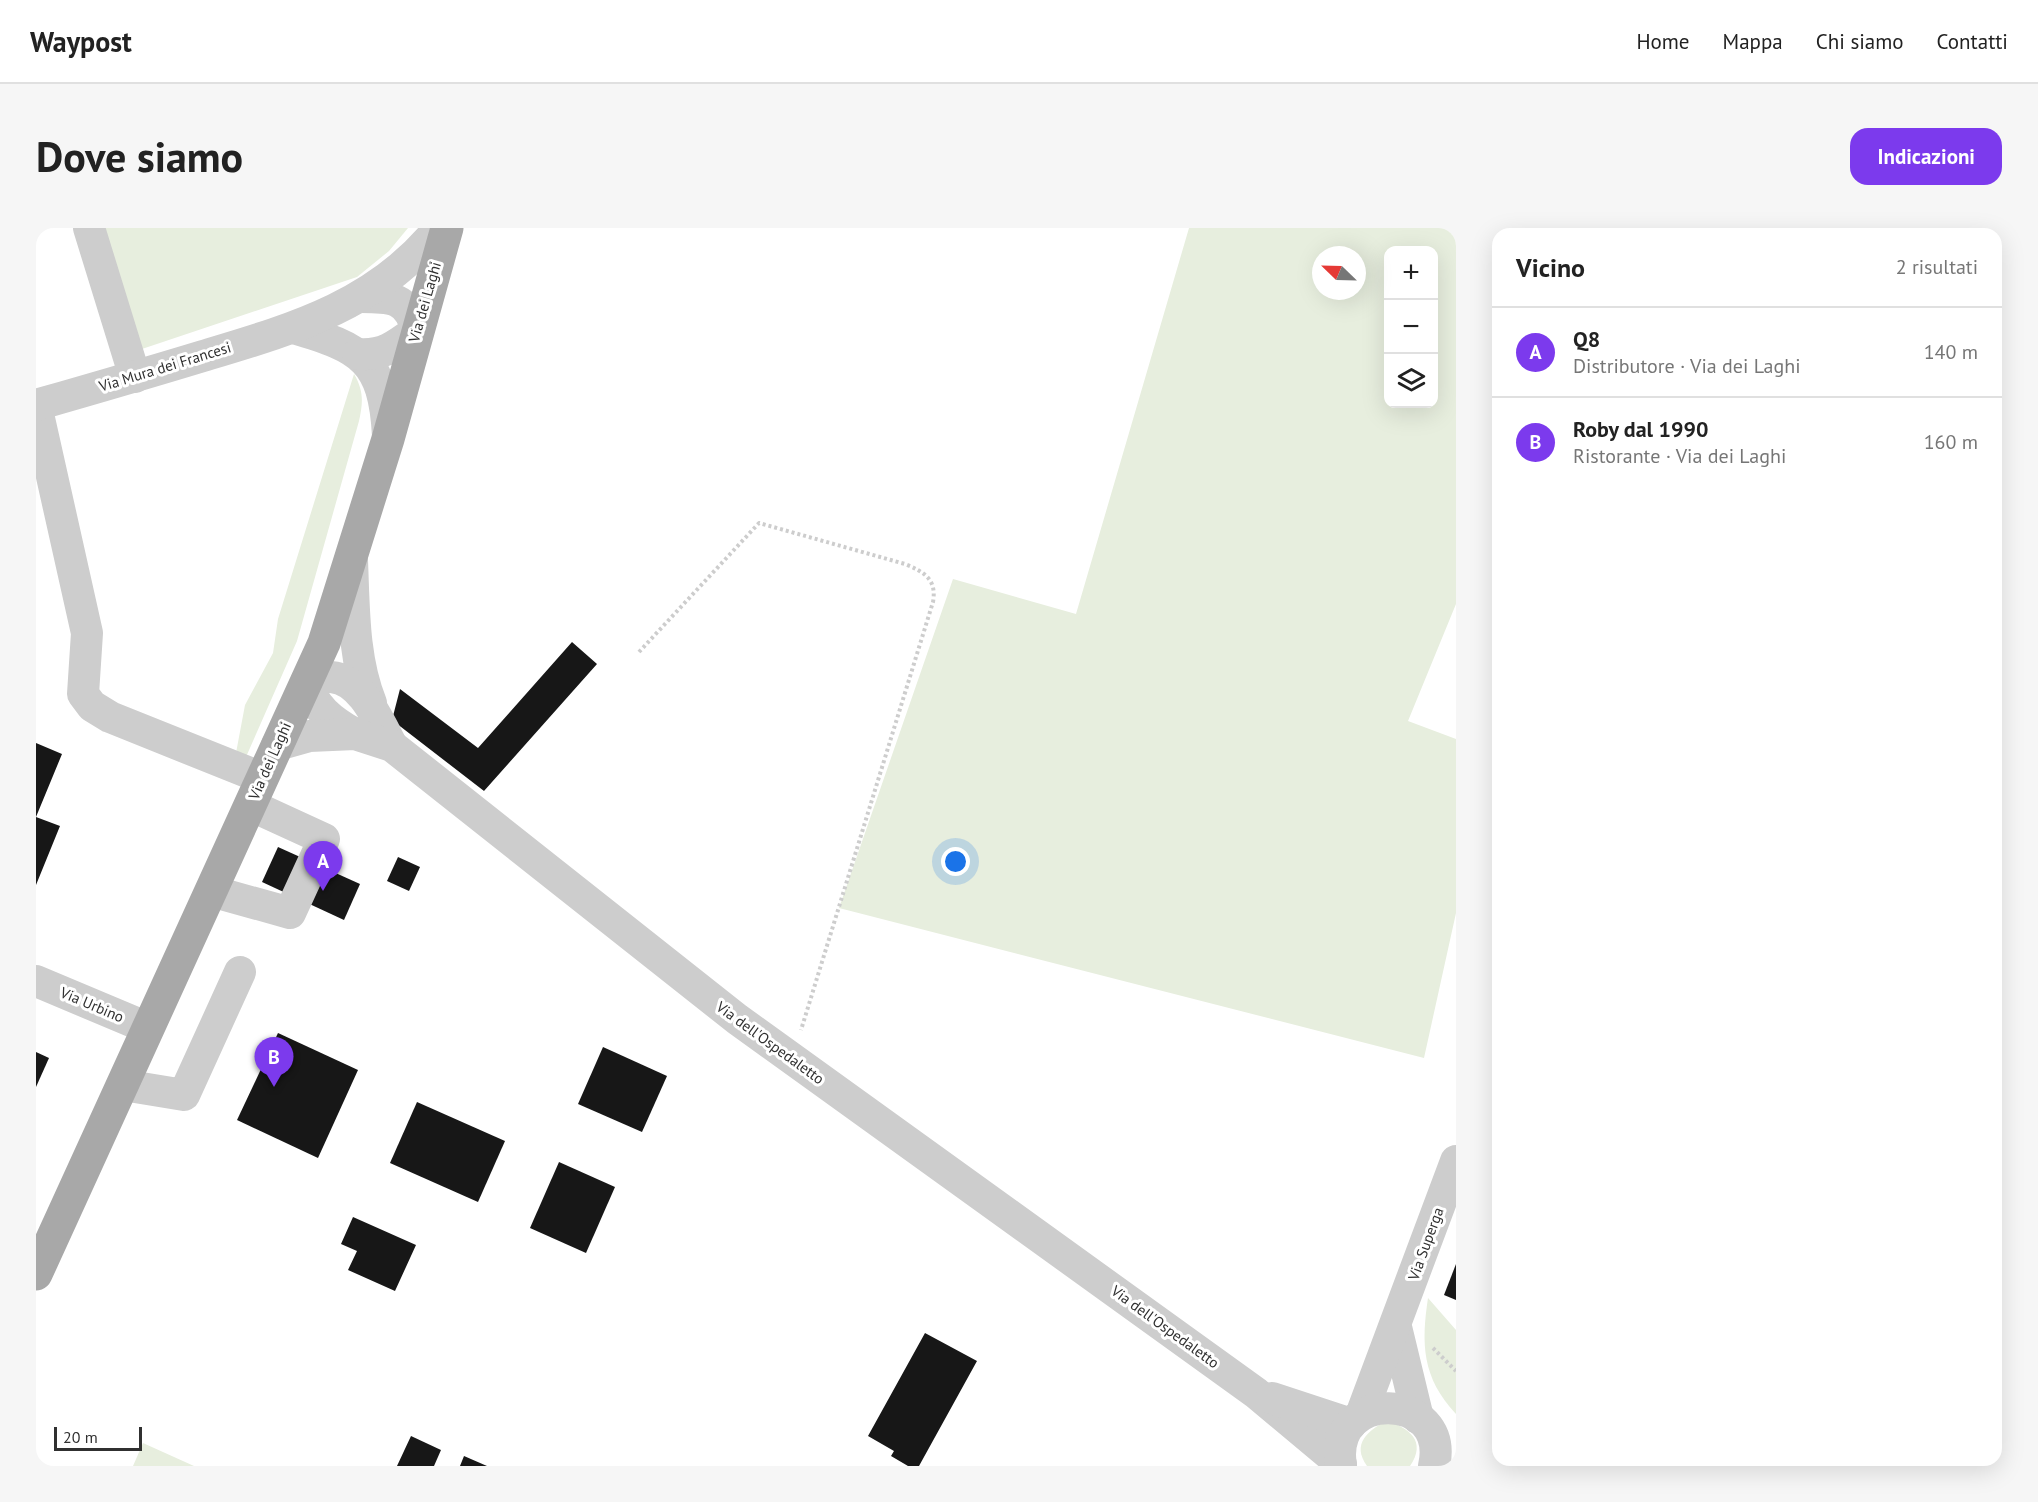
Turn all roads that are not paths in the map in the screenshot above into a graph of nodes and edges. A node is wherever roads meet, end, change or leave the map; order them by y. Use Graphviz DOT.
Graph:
graph roads {
  1 [pos="88,228"];
  2 [pos="439,228"];
  3 [pos="447,228"];
  4 [pos="361,297"];
  5 [pos="293,328"];
  6 [pos="417,330"];
  7 [pos="358,354"];
  8 [pos="135,377"];
  9 [pos="36,405"];
  10 [pos="388,439"];
  11 [pos="351,555"];
  12 [pos="307,680"];
  13 [pos="366,726"];
  14 [pos="277,746"];
  15 [pos="256,792"];
  16 [pos="211,891"];
  17 [pos="240,972"];
  18 [pos="36,981"];
  19 [pos="148,1028"];
  20 [pos="123,1084"];
  21 [pos="1456,1161"];
  22 [pos="36,1274"];
  23 [pos="1395,1327"];
  24 [pos="1256,1393"];
  25 [pos="1356,1419"];
  26 [pos="1424,1424"];
  27 [pos="1456,1451"];
  28 [pos="1456,1464"];
  29 [pos="1341,1465"];
  30 [pos="1434,1466"];
  31 [pos="1450,1466"];
  1 -- 8 [label="street"];
  2 -- 4 [label="street, Via Mura dei Francesi"];
  3 -- 6 [label="main road, Via dei Laghi"];
  4 -- 5 [label="street, Via Mura dei Francesi"];
  4 -- 6 [label="street, Via Mura dei Francesi"];
  5 -- 7 [label="street"];
  5 -- 8 [label="street, Via Mura dei Francesi"];
  6 -- 7 [label="street"];
  6 -- 10 [label="main road, Via dei Laghi"];
  7 -- 10 [label="street"];
  8 -- 9 [label="street, Via Mura dei Francesi"];
  9 -- 15 [label="street"];
  10 -- 11 [label="main road, Via dei Laghi"];
  11 -- 12 [label="main road, Via dei Laghi"];
  11 -- 13 [label="street"];
  12 -- 13 [label="street"];
  12 -- 14 [label="main road, Via dei Laghi"];
  13 -- 14 [label="street"];
  13 -- 24 [label="street, Via dell'Ospedaletto"];
  14 -- 15 [label="main road, Via dei Laghi"];
  15 -- 16 [label="main road, Via dei Laghi"];
  15 -- 16 [label="street"];
  16 -- 19 [label="main road, Via dei Laghi"];
  17 -- 20 [label="street"];
  18 -- 19 [label="street, Via Urbino"];
  19 -- 20 [label="main road, Via dei Laghi"];
  20 -- 22 [label="main road, Via dei Laghi"];
  21 -- 23 [label="street, Via Superga"];
  23 -- 25 [label="street, Via Superga"];
  23 -- 26 [label="street"];
  24 -- 25 [label="street, Via dell'Ospedaletto"];
  24 -- 29 [label="street, Via dell'Ospedaletto"];
  25 -- 26 [label="street"];
  25 -- 29 [label="street, Via Superga"];
  26 -- 27 [label="street"];
  26 -- 30 [label="street"];
  28 -- 31 [label="street"];
}
